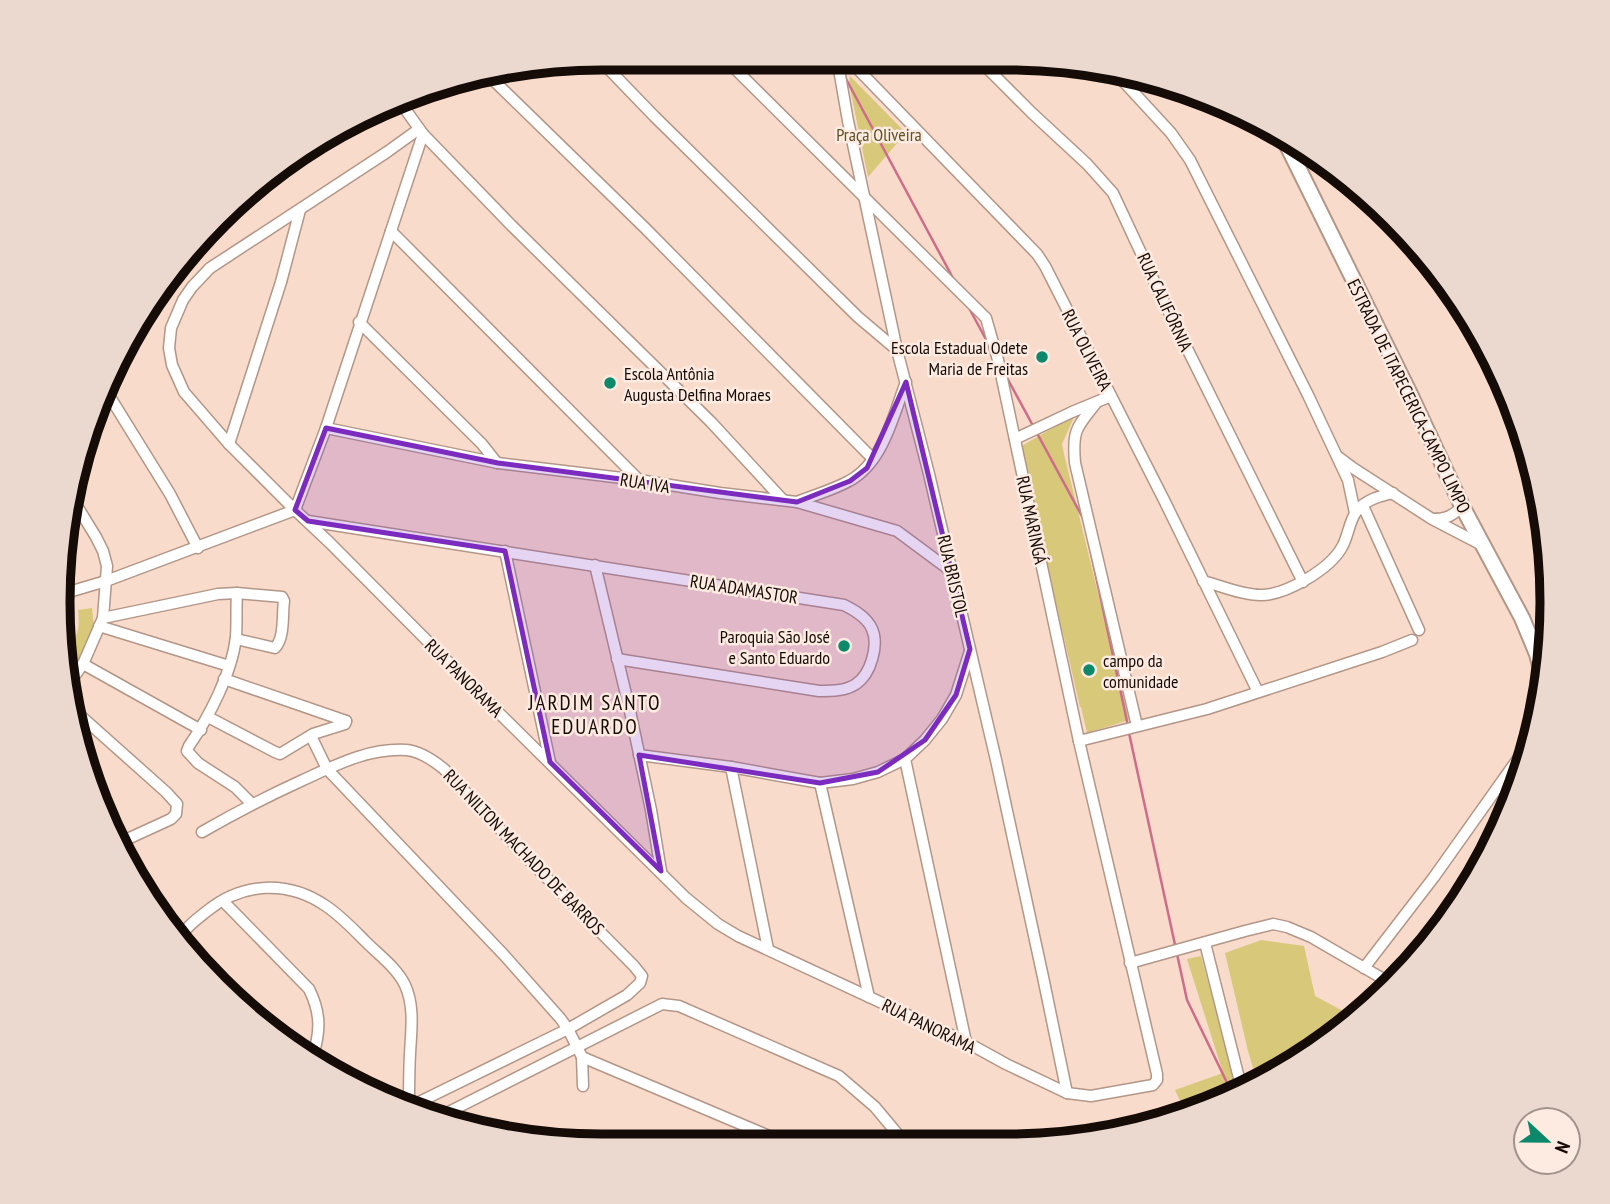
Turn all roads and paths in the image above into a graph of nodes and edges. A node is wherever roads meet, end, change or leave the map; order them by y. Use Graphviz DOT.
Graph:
graph roads {
  1 [pos="610,70"];
  2 [pos="736,70"];
  3 [pos="839,70"];
  4 [pos="858,70"];
  5 [pos="989,70"];
  6 [pos="494,81"];
  7 [pos="1125,83"];
  8 [pos="404,108"];
  9 [pos="421,131"];
  10 [pos="1290,151"];
  11 [pos="866,199"];
  12 [pos="300,210"];
  13 [pos="391,231"];
  14 [pos="359,322"];
  15 [pos="897,350"];
  16 [pos="906,382"];
  17 [pos="1111,396"];
  18 [pos="110,397"];
  19 [pos="1097,401"];
  20 [pos="326,428"];
  21 [pos="1015,439"];
  22 [pos="229,444"];
  23 [pos="1336,455"];
  24 [pos="873,459"];
  25 [pos="498,463"];
  26 [pos="639,480"];
  27 [pos="1393,493"];
  28 [pos="782,499"];
  29 [pos="797,502"];
  30 [pos="1462,506"];
  31 [pos="79,508"];
  32 [pos="1359,509"];
  33 [pos="295,510"];
  34 [pos="1432,519"];
  35 [pos="308,521"];
  36 [pos="1483,545"];
  37 [pos="198,548"];
  38 [pos="505,551"];
  39 [pos="595,565"];
  40 [pos="951,571"];
  41 [pos="106,581"];
  42 [pos="1203,582"];
  43 [pos="1303,582"];
  44 [pos="70,592"];
  45 [pos="237,593"];
  46 [pos="101,622"];
  47 [pos="1419,630"];
  48 [pos="1528,634"];
  49 [pos="1539,637"];
  50 [pos="236,639"];
  51 [pos="1412,640"];
  52 [pos="970,649"];
  53 [pos="1537,654"];
  54 [pos="617,659"];
  55 [pos="83,664"];
  56 [pos="229,666"];
  57 [pos="76,674"];
  58 [pos="224,679"];
  59 [pos="1258,692"];
  60 [pos="208,717"];
  61 [pos="83,718"];
  62 [pos="1137,726"];
  63 [pos="201,730"];
  64 [pos="311,736"];
  65 [pos="1079,741"];
  66 [pos="639,755"];
  67 [pos="905,759"];
  68 [pos="550,762"];
  69 [pos="1515,763"];
  70 [pos="731,766"];
  71 [pos="327,769"];
  72 [pos="820,783"];
  73 [pos="252,804"];
  74 [pos="202,832"];
  75 [pos="126,840"];
  76 [pos="661,871"];
  77 [pos="223,901"];
  78 [pos="185,932"];
  79 [pos="1205,943"];
  80 [pos="768,949"];
  81 [pos="1130,963"];
  82 [pos="1364,968"];
  83 [pos="1383,979"];
  84 [pos="869,997"];
  85 [pos="568,1029"];
  86 [pos="966,1042"];
  87 [pos="576,1046"];
  88 [pos="314,1049"];
  89 [pos="582,1057"];
  90 [pos="1240,1081"];
  91 [pos="1156,1083"];
  92 [pos="583,1086"];
  93 [pos="1067,1093"];
  94 [pos="408,1098"];
  95 [pos="420,1102"];
  96 [pos="449,1112"];
  97 [pos="764,1134"];
  98 [pos="897,1134"];
  1 -- 15 [label="street"];
  2 -- 11 [label="street, RUA MARINGÁ"];
  3 -- 11 [label="street, RUA BRISTOL"];
  4 -- 17 [label="street, RUA OLIVEIRA"];
  5 -- 43 [label="street, RUA CALIFÓRNIA"];
  6 -- 24 [label="street"];
  7 -- 23 [label="street"];
  8 -- 9 [label="street"];
  9 -- 12 [label="street, RUA PANORAMA"];
  9 -- 13 [label="street"];
  9 -- 28 [label="street"];
  10 -- 30 [label="main road, ESTRADA DE ITAPECERICA-CAMPO LIMPO"];
  11 -- 15 [label="street, RUA BRISTOL"];
  11 -- 21 [label="street, RUA MARINGÁ"];
  12 -- 22 [label="street"];
  12 -- 22 [label="street, RUA PANORAMA"];
  13 -- 14 [label="street"];
  13 -- 26 [label="street"];
  14 -- 20 [label="street"];
  14 -- 25 [label="street"];
  15 -- 16 [label="street, RUA BRISTOL"];
  16 -- 24 [label="street"];
  16 -- 40 [label="street, RUA BRISTOL"];
  17 -- 19 [label="street"];
  17 -- 42 [label="street, RUA OLIVEIRA"];
  18 -- 37 [label="street"];
  19 -- 21 [label="street"];
  19 -- 62 [label="street"];
  20 -- 25 [label="street, RUA IVA"];
  20 -- 33 [label="street"];
  21 -- 65 [label="street, RUA MARINGÁ"];
  22 -- 33 [label="street, RUA PANORAMA"];
  23 -- 27 [label="street"];
  23 -- 32 [label="street"];
  24 -- 29 [label="street"];
  25 -- 26 [label="street, RUA IVA"];
  26 -- 28 [label="street, RUA IVA"];
  27 -- 32 [label="street"];
  27 -- 34 [label="street"];
  28 -- 29 [label="street, RUA IVA"];
  29 -- 40 [label="street, RUA IVA"];
  30 -- 34 [label="street"];
  30 -- 36 [label="main road, ESTRADA DE ITAPECERICA-CAMPO LIMPO"];
  31 -- 41 [label="street"];
  32 -- 43 [label="street"];
  32 -- 47 [label="street"];
  33 -- 35 [label="street, RUA PANORAMA"];
  33 -- 37 [label="street"];
  34 -- 36 [label="street"];
  35 -- 38 [label="street, RUA ADAMASTOR"];
  35 -- 68 [label="street, RUA PANORAMA"];
  36 -- 48 [label="main road, ESTRADA DE ITAPECERICA-CAMPO LIMPO"];
  37 -- 41 [label="street"];
  38 -- 39 [label="street, RUA ADAMASTOR"];
  38 -- 68 [label="street"];
  39 -- 54 [label="street"];
  39 -- 54 [label="street, RUA ADAMASTOR"];
  40 -- 52 [label="street, RUA BRISTOL"];
  41 -- 44 [label="street"];
  41 -- 46 [label="street"];
  42 -- 43 [label="street"];
  42 -- 59 [label="street, RUA OLIVEIRA"];
  45 -- 46 [label="street"];
  45 -- 50 [label="street"];
  45 -- 50 [label="street"];
  46 -- 55 [label="street"];
  46 -- 56 [label="street"];
  48 -- 49 [label="street"];
  48 -- 53 [label="main road, ESTRADA DE ITAPECERICA-CAMPO LIMPO"];
  50 -- 56 [label="street"];
  51 -- 59 [label="street"];
  52 -- 67 [label="street"];
  52 -- 93 [label="street, RUA BRISTOL"];
  54 -- 66 [label="street"];
  55 -- 57 [label="street"];
  55 -- 63 [label="street"];
  56 -- 58 [label="street"];
  58 -- 60 [label="street"];
  58 -- 64 [label="street"];
  59 -- 62 [label="street"];
  60 -- 63 [label="street"];
  60 -- 64 [label="street"];
  61 -- 75 [label="street"];
  62 -- 65 [label="street"];
  63 -- 73 [label="street"];
  64 -- 71 [label="street"];
  65 -- 81 [label="street, RUA MARINGÁ"];
  66 -- 70 [label="street"];
  66 -- 76 [label="street"];
  67 -- 72 [label="street"];
  67 -- 86 [label="street"];
  68 -- 76 [label="street, RUA PANORAMA"];
  69 -- 82 [label="street"];
  70 -- 72 [label="street"];
  70 -- 80 [label="street"];
  71 -- 73 [label="street, RUA NILTON MACHADO DE BARROS"];
  71 -- 85 [label="street"];
  71 -- 85 [label="street, RUA NILTON MACHADO DE BARROS"];
  72 -- 84 [label="street"];
  73 -- 74 [label="street, RUA NILTON MACHADO DE BARROS"];
  76 -- 80 [label="street, RUA PANORAMA"];
  77 -- 78 [label="street"];
  77 -- 88 [label="street"];
  77 -- 94 [label="street"];
  79 -- 81 [label="street"];
  79 -- 82 [label="street"];
  79 -- 90 [label="street"];
  80 -- 84 [label="street, RUA PANORAMA"];
  81 -- 91 [label="street, RUA MARINGÁ"];
  82 -- 83 [label="street"];
  84 -- 86 [label="street, RUA PANORAMA"];
  85 -- 87 [label="street"];
  85 -- 95 [label="street"];
  86 -- 93 [label="street, RUA PANORAMA"];
  87 -- 89 [label="street"];
  87 -- 96 [label="street"];
  87 -- 98 [label="street"];
  89 -- 92 [label="street"];
  89 -- 97 [label="street"];
  91 -- 93 [label="street, RUA PANORAMA"];
}
